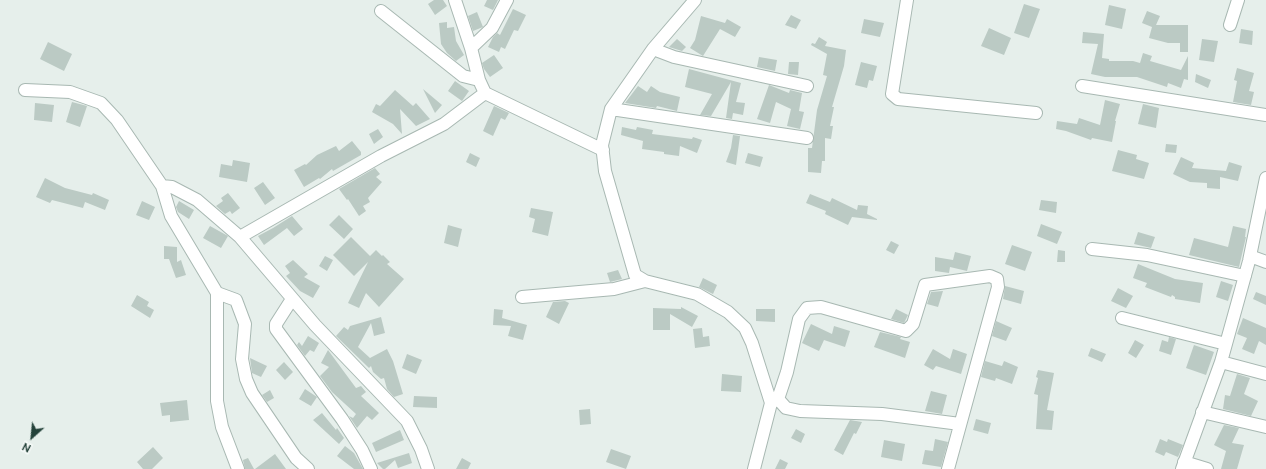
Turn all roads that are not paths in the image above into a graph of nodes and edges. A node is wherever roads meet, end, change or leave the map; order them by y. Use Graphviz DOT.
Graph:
graph roads {
  1 [pos="455,0"];
  2 [pos="507,0"];
  3 [pos="695,0"];
  4 [pos="907,0"];
  5 [pos="1238,0"];
  6 [pos="380,11"];
  7 [pos="1230,25"];
  8 [pos="471,48"];
  9 [pos="653,49"];
  10 [pos="479,80"];
  11 [pos="807,86"];
  12 [pos="1082,86"];
  13 [pos="24,90"];
  14 [pos="485,92"];
  15 [pos="611,108"];
  16 [pos="1036,113"];
  17 [pos="1266,115"];
  18 [pos="807,138"];
  19 [pos="603,150"];
  20 [pos="1266,178"];
  21 [pos="162,186"];
  22 [pos="240,237"];
  23 [pos="1092,249"];
  24 [pos="1250,256"];
  25 [pos="1266,262"];
  26 [pos="1245,276"];
  27 [pos="645,281"];
  28 [pos="217,293"];
  29 [pos="522,297"];
  30 [pos="292,299"];
  31 [pos="1122,318"];
  32 [pos="1226,344"];
  33 [pos="1221,362"];
  34 [pos="1266,374"];
  35 [pos="774,401"];
  36 [pos="1202,412"];
  37 [pos="960,424"];
  38 [pos="1266,427"];
  39 [pos="1183,465"];
  40 [pos="238,469"];
  41 [pos="308,469"];
  42 [pos="371,469"];
  43 [pos="428,469"];
  44 [pos="754,469"];
  45 [pos="948,469"];
  46 [pos="1207,469"];
  1 -- 8 [label="street"];
  2 -- 8 [label="street"];
  3 -- 9 [label="street"];
  4 -- 16 [label="street"];
  5 -- 7 [label="street"];
  6 -- 10 [label="street"];
  8 -- 10 [label="street"];
  9 -- 11 [label="street"];
  9 -- 15 [label="street"];
  10 -- 14 [label="street"];
  12 -- 17 [label="street"];
  13 -- 21 [label="street"];
  14 -- 19 [label="street"];
  14 -- 22 [label="street"];
  15 -- 18 [label="street"];
  15 -- 19 [label="street"];
  19 -- 27 [label="street"];
  20 -- 24 [label="street"];
  21 -- 22 [label="street"];
  21 -- 28 [label="street"];
  22 -- 30 [label="street"];
  23 -- 26 [label="street"];
  24 -- 25 [label="street"];
  24 -- 26 [label="street"];
  26 -- 32 [label="street"];
  27 -- 29 [label="street"];
  27 -- 35 [label="street"];
  28 -- 40 [label="street"];
  28 -- 41 [label="street"];
  30 -- 42 [label="street"];
  30 -- 43 [label="street"];
  31 -- 32 [label="street"];
  32 -- 33 [label="street"];
  33 -- 34 [label="street"];
  33 -- 36 [label="street"];
  35 -- 37 [label="street"];
  35 -- 37 [label="street"];
  35 -- 44 [label="street"];
  36 -- 38 [label="street"];
  36 -- 39 [label="street"];
  37 -- 45 [label="street"];
  39 -- 46 [label="street"];
}
